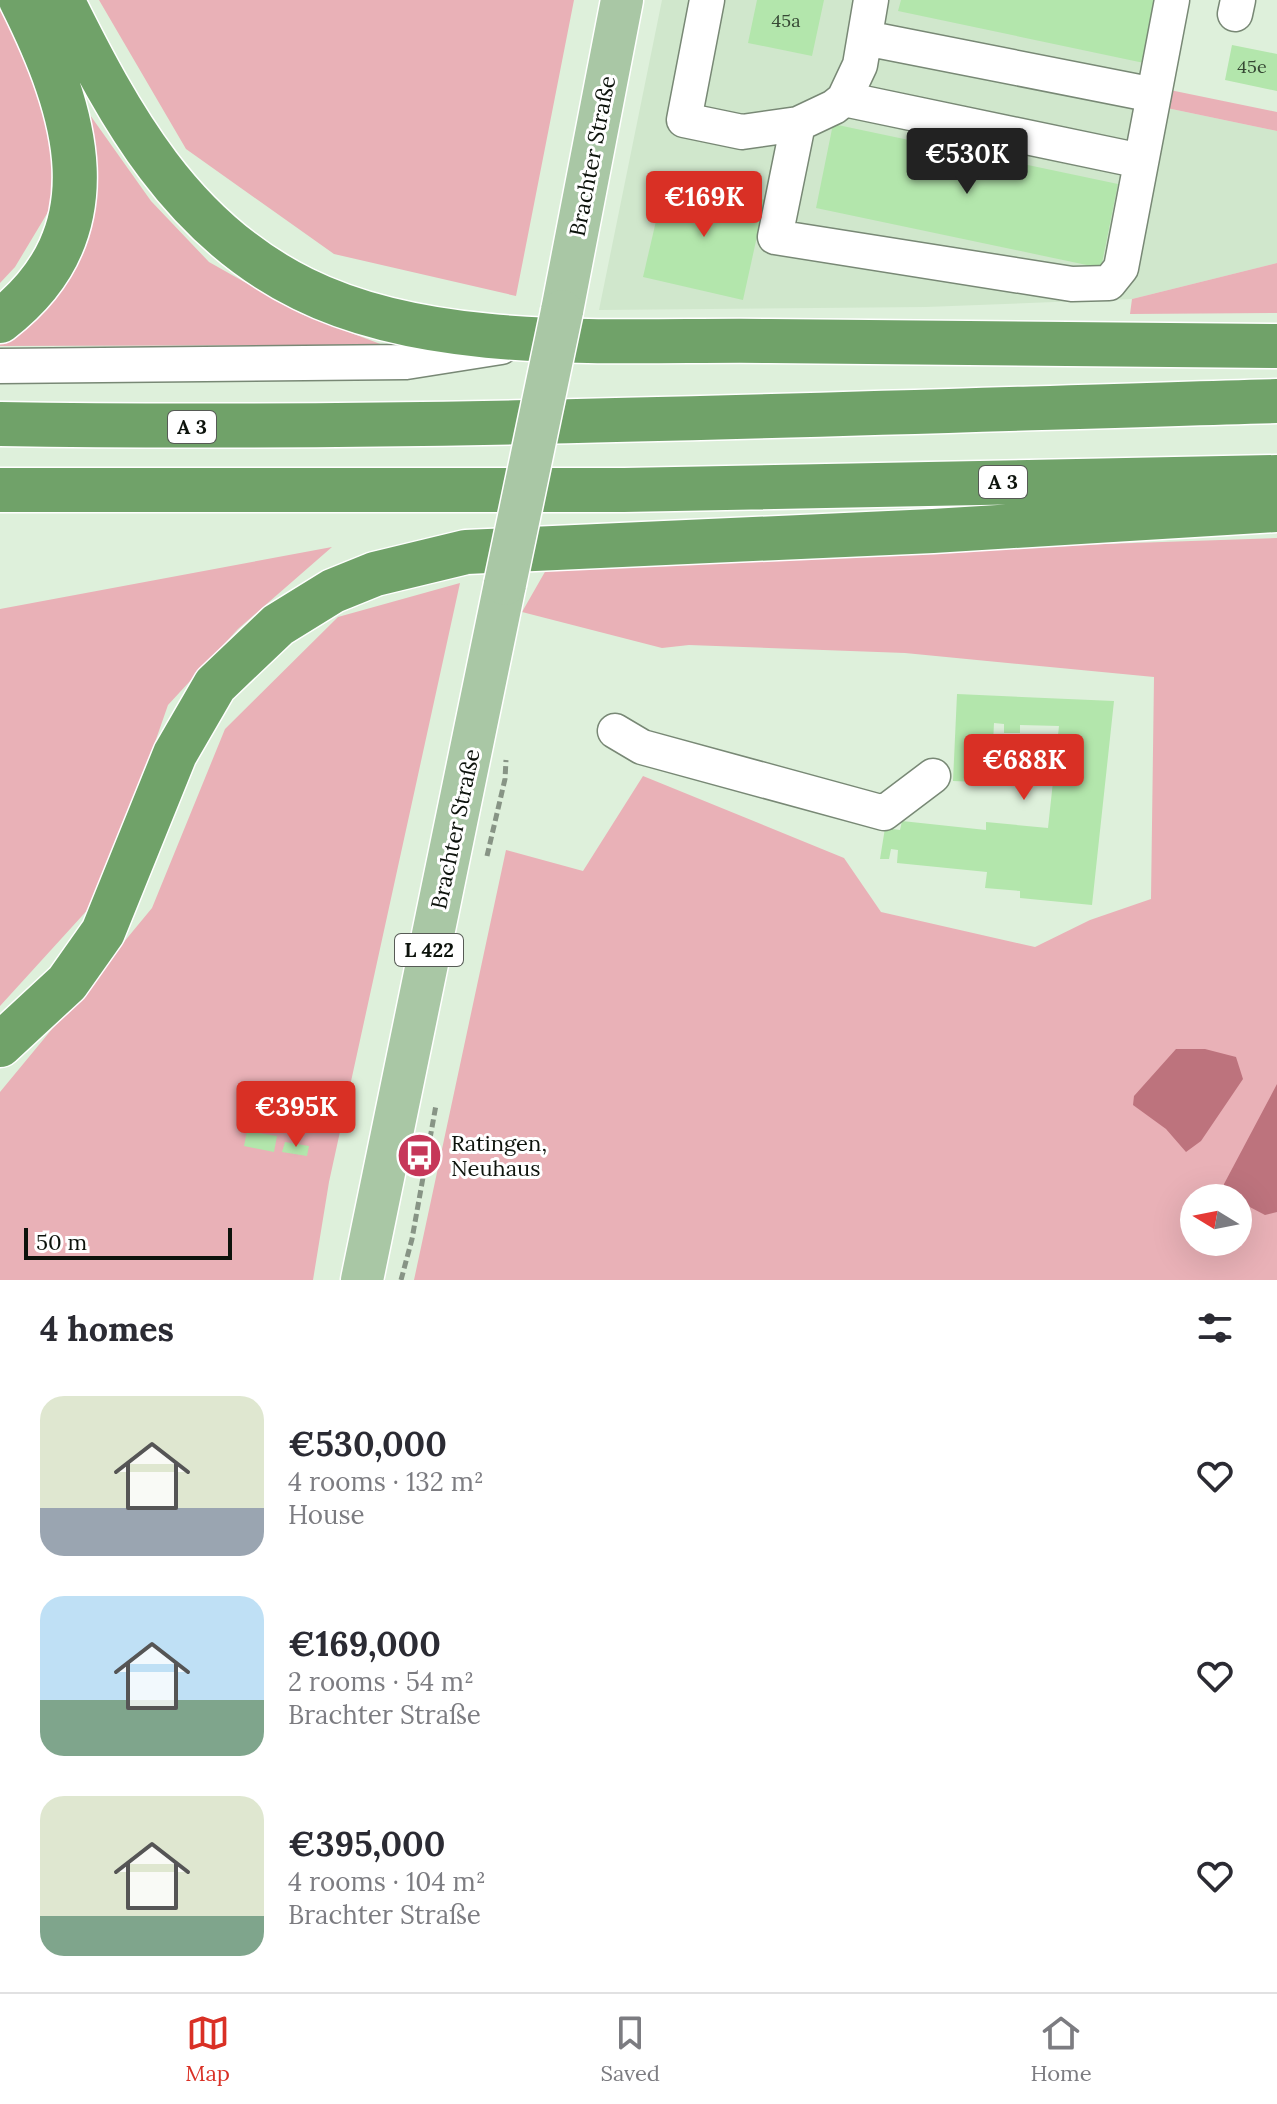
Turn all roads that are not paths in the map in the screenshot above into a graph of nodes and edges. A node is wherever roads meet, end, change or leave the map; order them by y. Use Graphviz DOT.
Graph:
graph roads {
  1 [pos="21,0"];
  2 [pos="62,0"];
  3 [pos="622,0"];
  4 [pos="707,0"];
  5 [pos="871,0"];
  6 [pos="1172,0"];
  7 [pos="865,38"];
  8 [pos="1154,95"];
  9 [pos="844,99"];
  10 [pos="798,124"];
  11 [pos="1141,161"];
  12 [pos="0,321"];
  13 [pos="562,325"];
  14 [pos="1277,346"];
  15 [pos="0,366"];
  16 [pos="1277,401"];
  17 [pos="0,424"];
  18 [pos="1277,477"];
  19 [pos="0,490"];
  20 [pos="1277,510"];
  21 [pos="615,731"];
  22 [pos="933,776"];
  23 [pos="0,1045"];
  24 [pos="362,1280"];
  1 -- 12 [label="highway"];
  2 -- 13 [label="highway"];
  3 -- 13 [label="main road, Brachter Straße / L 422"];
  4 -- 10 [label="lane"];
  5 -- 7 [label="lane"];
  6 -- 8 [label="lane"];
  7 -- 8 [label="lane"];
  7 -- 9 [label="lane"];
  8 -- 11 [label="lane"];
  9 -- 10 [label="lane"];
  9 -- 11 [label="lane"];
  10 -- 11 [label="lane"];
  13 -- 14 [label="highway"];
  13 -- 15 [label="lane"];
  13 -- 24 [label="main road, Brachter Straße / L 422, bridge"];
  16 -- 17 [label="highway, A 3"];
  18 -- 19 [label="highway, A 3"];
  20 -- 23 [label="highway"];
  21 -- 22 [label="lane"];
}
